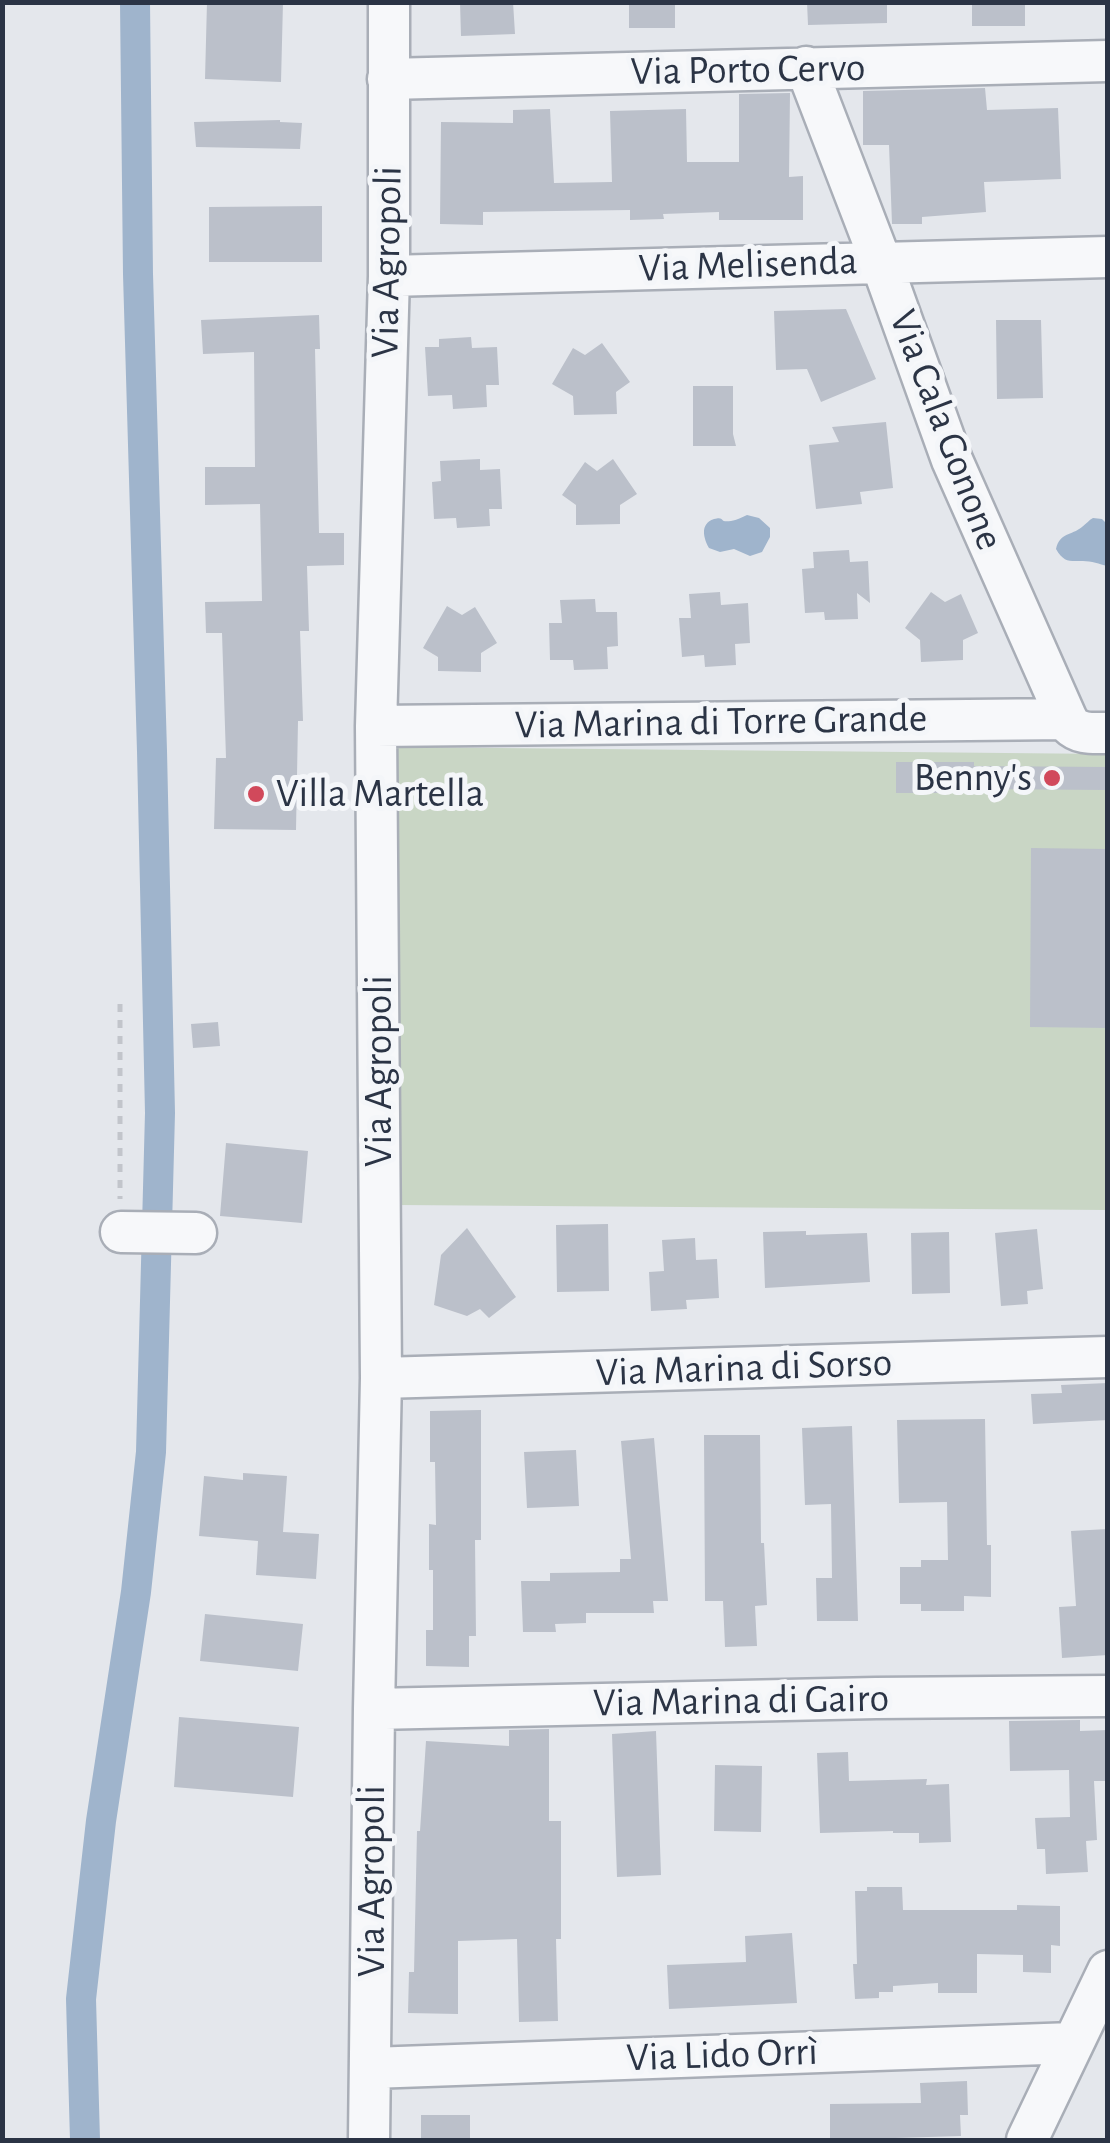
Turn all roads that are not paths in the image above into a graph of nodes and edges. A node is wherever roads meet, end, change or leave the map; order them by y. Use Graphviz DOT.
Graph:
graph roads {
  1 [pos="389,2"];
  2 [pos="1108,61"];
  3 [pos="806,68"];
  4 [pos="388,79"];
  5 [pos="1108,257"];
  6 [pos="881,262"];
  7 [pos="389,276"];
  8 [pos="376,726"];
  9 [pos="1083,727"];
  10 [pos="132,1232"];
  11 [pos="196,1233"];
  12 [pos="1108,1357"];
  13 [pos="381,1378"];
  14 [pos="1108,1696"];
  15 [pos="374,1709"];
  16 [pos="1108,1972"];
  17 [pos="1073,2043"];
  18 [pos="371,2068"];
  19 [pos="369,2140"];
  20 [pos="1027,2140"];
  1 -- 4 [label="street, Via Agropoli"];
  2 -- 3 [label="street, Via Porto Cervo"];
  3 -- 4 [label="street, Via Porto Cervo"];
  3 -- 6 [label="street, Via Cala Gonone"];
  4 -- 7 [label="street, Via Agropoli"];
  5 -- 6 [label="street, Via Melisenda"];
  6 -- 7 [label="street, Via Melisenda"];
  6 -- 9 [label="street, Via Cala Gonone"];
  7 -- 8 [label="street, Via Agropoli"];
  8 -- 9 [label="street, Via Marina di Torre Grande"];
  8 -- 13 [label="street, Via Agropoli"];
  10 -- 11 [label="street"];
  12 -- 13 [label="street, Via Marina di Sorso"];
  13 -- 15 [label="street, Via Agropoli"];
  14 -- 15 [label="street, Via Marina di Gairo"];
  15 -- 18 [label="street, Via Agropoli"];
  16 -- 17 [label="street"];
  17 -- 18 [label="street, Via Lido Orrì"];
  17 -- 20 [label="street"];
  18 -- 19 [label="street, Via Agropoli"];
}
